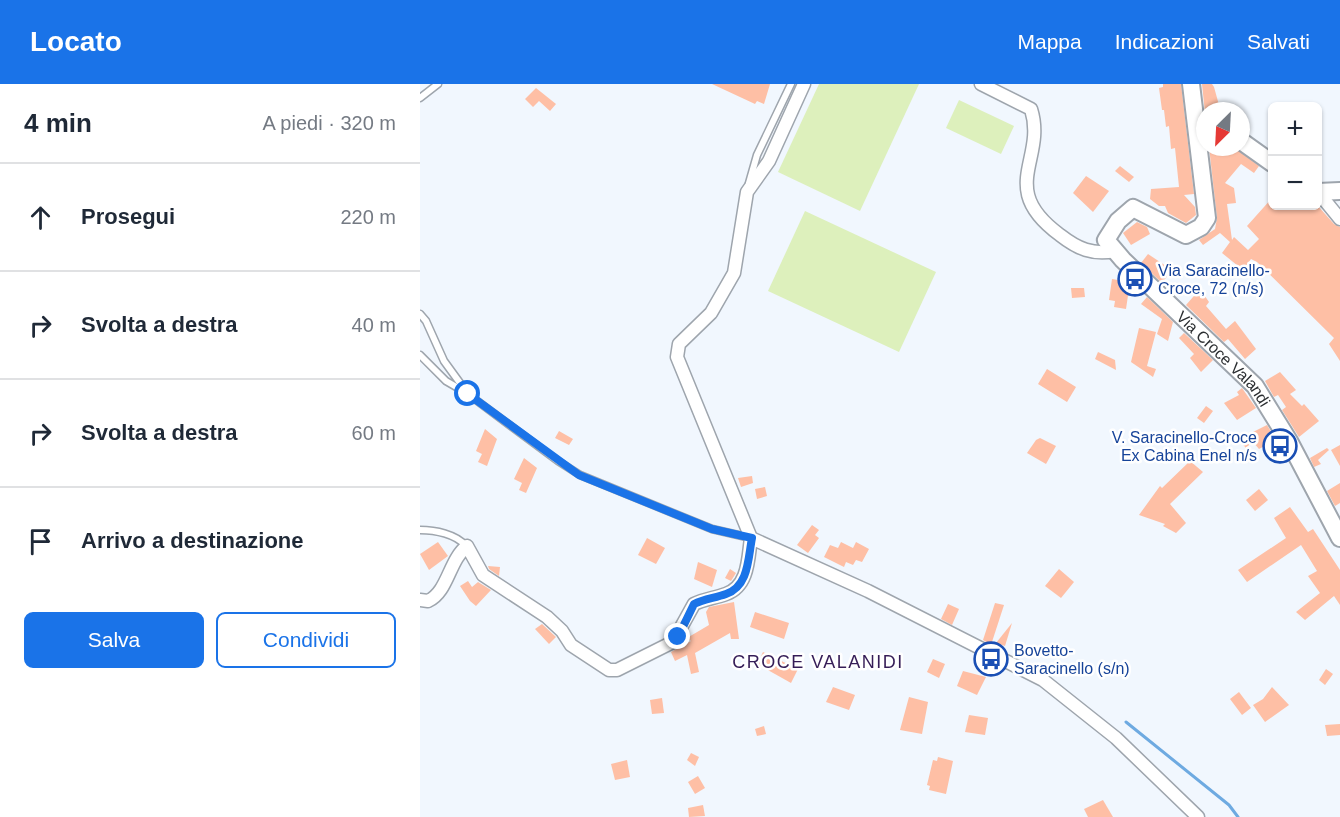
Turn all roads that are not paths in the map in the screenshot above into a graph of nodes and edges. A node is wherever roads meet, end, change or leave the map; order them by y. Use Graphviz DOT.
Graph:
graph roads {
  1 [pos="438,84"];
  2 [pos="791,84"];
  3 [pos="804,84"];
  4 [pos="981,84"];
  5 [pos="1191,84"];
  6 [pos="420,98"];
  7 [pos="1196,105"];
  8 [pos="1250,147"];
  9 [pos="1203,156"];
  10 [pos="1268,160"];
  11 [pos="1340,190"];
  12 [pos="747,192"];
  13 [pos="1322,192"];
  14 [pos="1322,197"];
  15 [pos="1340,219"];
  16 [pos="1115,251"];
  17 [pos="420,314"];
  18 [pos="420,355"];
  19 [pos="468,394"];
  20 [pos="420,530"];
  21 [pos="752,538"];
  22 [pos="1340,538"];
  23 [pos="466,546"];
  24 [pos="420,600"];
  25 [pos="1198,817"];
  1 -- 6 [label="lane"];
  2 -- 12 [label="lane"];
  3 -- 12 [label="street"];
  4 -- 16 [label="street"];
  5 -- 7 [label="street"];
  8 -- 10 [label="street"];
  9 -- 16 [label="street"];
  11 -- 13 [label="street"];
  12 -- 21 [label="street"];
  14 -- 15 [label="street"];
  16 -- 22 [label="street, Via Croce Valandi"];
  17 -- 19 [label="lane"];
  18 -- 19 [label="lane"];
  19 -- 21 [label="lane"];
  20 -- 23 [label="lane"];
  21 -- 23 [label="street"];
  21 -- 25 [label="street"];
  23 -- 24 [label="street"];
}
